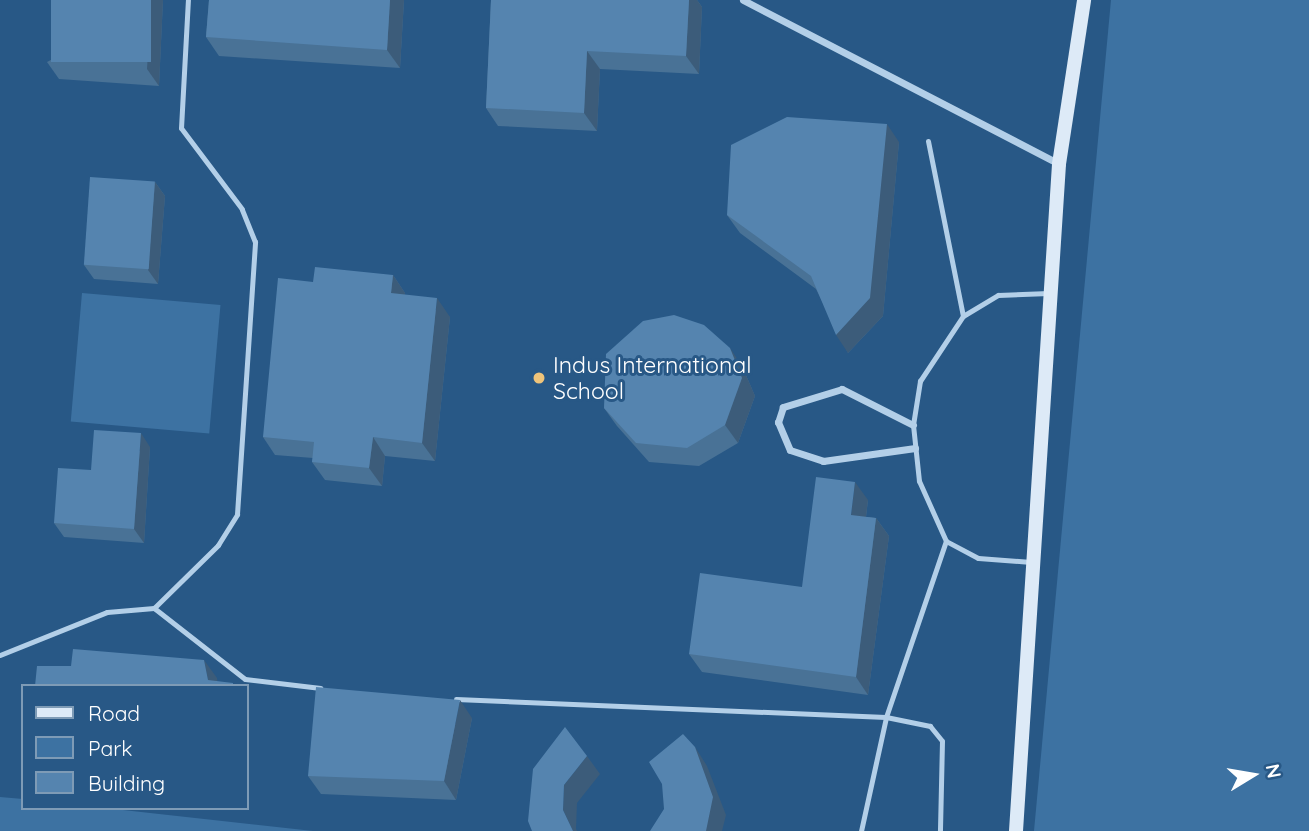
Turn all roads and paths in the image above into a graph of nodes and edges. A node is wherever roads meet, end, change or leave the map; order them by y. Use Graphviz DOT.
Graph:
graph roads {
  1 [pos="188,0"];
  2 [pos="743,0"];
  3 [pos="1084,0"];
  4 [pos="928,141"];
  5 [pos="1059,164"];
  6 [pos="1052,293"];
  7 [pos="962,316"];
  8 [pos="913,425"];
  9 [pos="915,448"];
  10 [pos="946,541"];
  11 [pos="1035,562"];
  12 [pos="154,608"];
  13 [pos="0,655"];
  14 [pos="325,688"];
  15 [pos="447,699"];
  16 [pos="886,717"];
  17 [pos="862,831"];
  18 [pos="940,831"];
  19 [pos="1016,831"];
  1 -- 12 [label="lane"];
  2 -- 5 [label="street"];
  3 -- 5 [label="street"];
  4 -- 7 [label="lane"];
  5 -- 6 [label="street"];
  6 -- 7 [label="lane"];
  6 -- 11 [label="street"];
  7 -- 8 [label="lane"];
  8 -- 9 [label="lane"];
  8 -- 9 [label="street"];
  9 -- 10 [label="lane"];
  10 -- 11 [label="lane"];
  10 -- 16 [label="lane"];
  11 -- 19 [label="street"];
  12 -- 13 [label="lane"];
  12 -- 14 [label="lane"];
  15 -- 16 [label="lane"];
  16 -- 17 [label="lane"];
  16 -- 18 [label="lane"];
}
